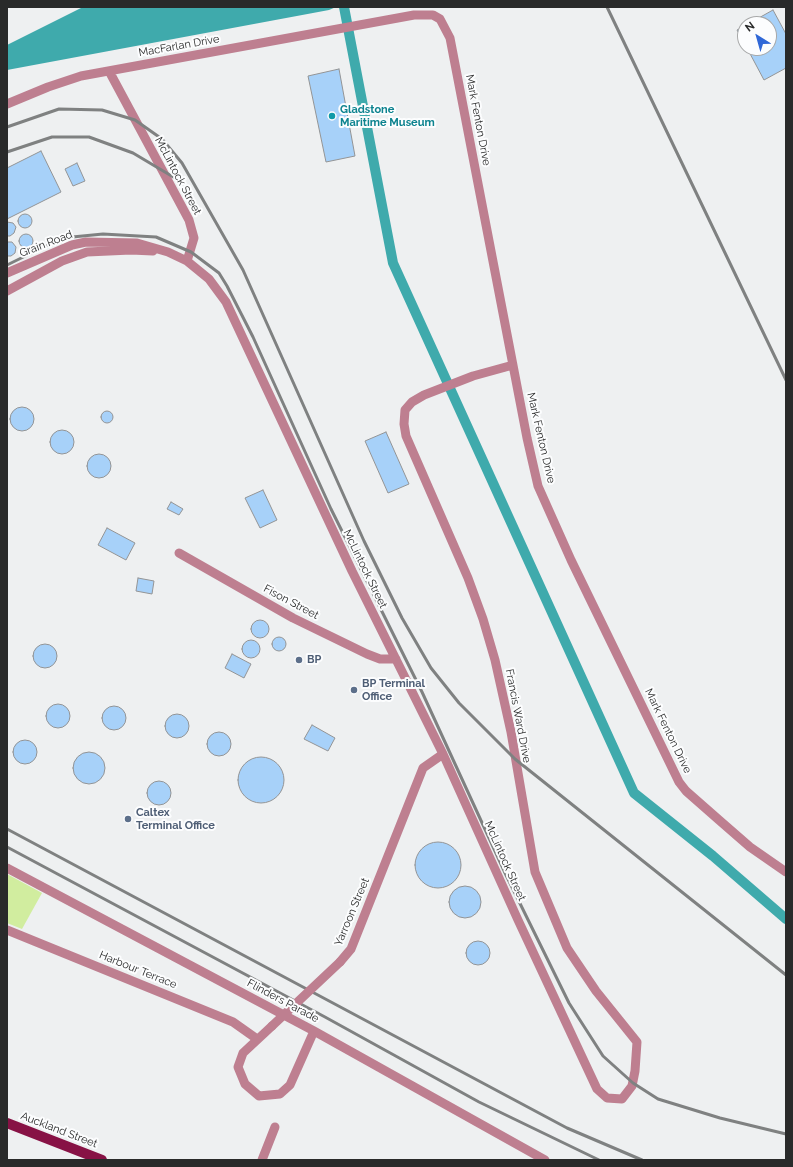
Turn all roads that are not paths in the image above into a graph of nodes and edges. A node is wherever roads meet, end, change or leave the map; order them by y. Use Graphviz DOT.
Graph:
graph roads {
  1 [pos="360,26"];
  2 [pos="109,71"];
  3 [pos="7,104"];
  4 [pos="168,252"];
  5 [pos="187,261"];
  6 [pos="7,273"];
  7 [pos="7,291"];
  8 [pos="513,365"];
  9 [pos="179,553"];
  10 [pos="396,659"];
  11 [pos="443,754"];
  12 [pos="7,868"];
  13 [pos="786,872"];
  14 [pos="7,930"];
  15 [pos="314,1031"];
  16 [pos="256,1039"];
  17 [pos="597,1089"];
  18 [pos="7,1123"];
  19 [pos="274,1128"];
  20 [pos="102,1160"];
  21 [pos="262,1160"];
  22 [pos="546,1160"];
  1 -- 2 [label="street, MacFarlan Drive"];
  1 -- 8 [label="street, Mark Fenton Drive"];
  2 -- 3 [label="street, MacFarlan Drive"];
  2 -- 5 [label="street, McLintock Street"];
  4 -- 5 [label="street, Grain Road"];
  4 -- 6 [label="street, Grain Road"];
  4 -- 7 [label="street"];
  5 -- 10 [label="street, McLintock Street"];
  8 -- 13 [label="street, Mark Fenton Drive"];
  8 -- 17 [label="street, Francis Ward Drive"];
  9 -- 10 [label="street, Fison Street"];
  10 -- 11 [label="street, McLintock Street"];
  11 -- 16 [label="street, Yarroon Street, bridge"];
  11 -- 17 [label="street, McLintock Street"];
  12 -- 15 [label="street, Flinders Parade"];
  14 -- 16 [label="street, Harbour Terrace"];
  15 -- 16 [label="street, Yarroon Street"];
  15 -- 22 [label="street, Flinders Parade"];
  18 -- 20 [label="main road, Auckland Street"];
  19 -- 21 [label="street"];
}
